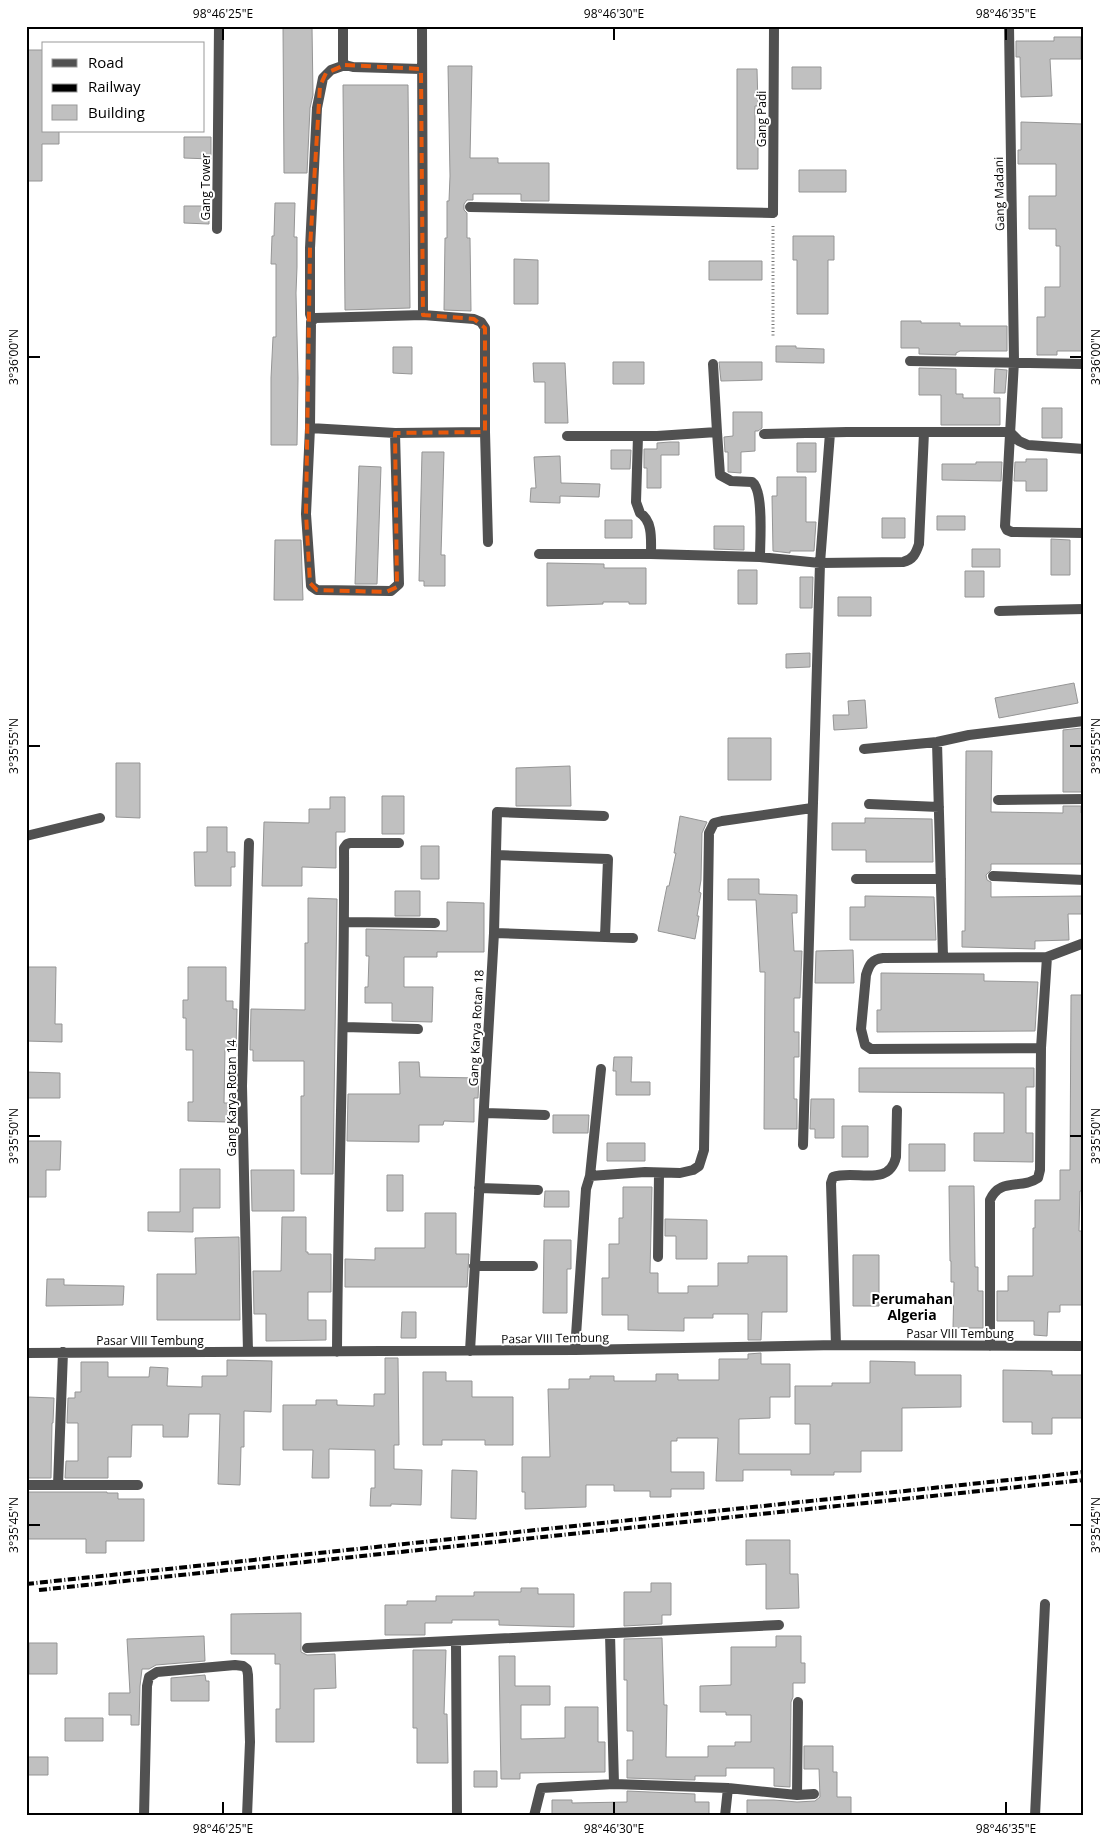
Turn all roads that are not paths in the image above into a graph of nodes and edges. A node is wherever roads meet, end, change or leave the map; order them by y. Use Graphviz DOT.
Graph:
graph roads {
  1 [pos="218,26"];
  2 [pos="343,26"];
  3 [pos="422,26"];
  4 [pos="774,26"];
  5 [pos="1009,26"];
  6 [pos="345,65"];
  7 [pos="422,69"];
  8 [pos="470,207"];
  9 [pos="217,229"];
  10 [pos="423,315"];
  11 [pos="312,320"];
  12 [pos="910,361"];
  13 [pos="1014,362"];
  14 [pos="713,364"];
  15 [pos="1084,364"];
  16 [pos="310,428"];
  17 [pos="485,432"];
  18 [pos="717,432"];
  19 [pos="924,432"];
  20 [pos="1010,432"];
  21 [pos="395,433"];
  22 [pos="830,433"];
  23 [pos="764,434"];
  24 [pos="567,436"];
  25 [pos="638,436"];
  26 [pos="1084,449"];
  27 [pos="1084,534"];
  28 [pos="488,542"];
  29 [pos="539,554"];
  30 [pos="651,554"];
  31 [pos="760,557"];
  32 [pos="820,563"];
  33 [pos="1084,609"];
  34 [pos="1000,611"];
  35 [pos="1084,721"];
  36 [pos="937,742"];
  37 [pos="864,749"];
  38 [pos="998,800"];
  39 [pos="1084,800"];
  40 [pos="869,804"];
  41 [pos="940,807"];
  42 [pos="812,808"];
  43 [pos="604,816"];
  44 [pos="100,818"];
  45 [pos="26,836"];
  46 [pos="249,843"];
  47 [pos="399,843"];
  48 [pos="496,855"];
  49 [pos="993,876"];
  50 [pos="856,879"];
  51 [pos="941,879"];
  52 [pos="1084,880"];
  53 [pos="344,922"];
  54 [pos="435,923"];
  55 [pos="494,933"];
  56 [pos="605,937"];
  57 [pos="633,938"];
  58 [pos="1084,943"];
  59 [pos="943,957"];
  60 [pos="1047,957"];
  61 [pos="344,1026"];
  62 [pos="418,1029"];
  63 [pos="1042,1048"];
  64 [pos="601,1069"];
  65 [pos="897,1110"];
  66 [pos="484,1113"];
  67 [pos="546,1115"];
  68 [pos="803,1145"];
  69 [pos="659,1173"];
  70 [pos="590,1176"];
  71 [pos="479,1188"];
  72 [pos="538,1190"];
  73 [pos="658,1257"];
  74 [pos="474,1266"];
  75 [pos="532,1266"];
  76 [pos="836,1345"];
  77 [pos="990,1346"];
  78 [pos="1084,1346"];
  79 [pos="575,1350"];
  80 [pos="470,1351"];
  81 [pos="63,1352"];
  82 [pos="248,1352"];
  83 [pos="338,1352"];
  84 [pos="26,1353"];
  85 [pos="26,1485"];
  86 [pos="58,1485"];
  87 [pos="138,1485"];
  88 [pos="1045,1604"];
  89 [pos="779,1625"];
  90 [pos="610,1634"];
  91 [pos="456,1642"];
  92 [pos="307,1648"];
  93 [pos="798,1702"];
  94 [pos="614,1784"];
  95 [pos="728,1788"];
  96 [pos="814,1794"];
  97 [pos="797,1795"];
  98 [pos="144,1816"];
  99 [pos="247,1816"];
  100 [pos="456,1816"];
  101 [pos="534,1816"];
  102 [pos="726,1816"];
  103 [pos="1035,1816"];
  1 -- 9 [label="street, Gang Tower"];
  2 -- 6 [label="street"];
  3 -- 7 [label="street"];
  4 -- 8 [label="street, Gang Padi"];
  5 -- 13 [label="street, Gang Madani"];
  6 -- 7 [label="street"];
  6 -- 11 [label="street"];
  7 -- 10 [label="street"];
  10 -- 11 [label="street"];
  10 -- 17 [label="street"];
  11 -- 16 [label="street"];
  12 -- 13 [label="street"];
  13 -- 15 [label="street"];
  13 -- 20 [label="street, Gang Madani"];
  14 -- 18 [label="street"];
  16 -- 21 [label="street"];
  16 -- 21 [label="street"];
  17 -- 21 [label="street"];
  17 -- 28 [label="street"];
  18 -- 25 [label="street"];
  18 -- 31 [label="street"];
  19 -- 20 [label="street"];
  19 -- 22 [label="street"];
  19 -- 32 [label="street"];
  20 -- 26 [label="street"];
  20 -- 27 [label="street, Gang Madani"];
  22 -- 23 [label="street"];
  22 -- 32 [label="street"];
  24 -- 25 [label="street"];
  25 -- 30 [label="street"];
  29 -- 30 [label="street"];
  30 -- 31 [label="street"];
  31 -- 32 [label="street"];
  32 -- 42 [label="street"];
  33 -- 34 [label="street"];
  35 -- 36 [label="street"];
  36 -- 37 [label="street"];
  36 -- 41 [label="street"];
  38 -- 39 [label="street"];
  40 -- 41 [label="street"];
  41 -- 51 [label="street"];
  42 -- 68 [label="street"];
  42 -- 69 [label="street"];
  43 -- 48 [label="street, Gang Karya Rotan 18"];
  44 -- 45 [label="street"];
  46 -- 82 [label="street, Gang Karya Rotan 14"];
  47 -- 53 [label="street"];
  48 -- 55 [label="street, Gang Karya Rotan 18"];
  48 -- 56 [label="street"];
  49 -- 52 [label="street"];
  50 -- 51 [label="street"];
  51 -- 59 [label="street"];
  53 -- 54 [label="street"];
  53 -- 61 [label="street"];
  55 -- 56 [label="street"];
  55 -- 66 [label="street, Gang Karya Rotan 18"];
  56 -- 57 [label="street"];
  58 -- 60 [label="street"];
  59 -- 60 [label="street"];
  59 -- 63 [label="street"];
  60 -- 63 [label="street"];
  61 -- 62 [label="street"];
  61 -- 83 [label="street"];
  63 -- 77 [label="street"];
  64 -- 70 [label="street"];
  65 -- 76 [label="street"];
  66 -- 67 [label="street"];
  66 -- 71 [label="street, Gang Karya Rotan 18"];
  69 -- 70 [label="street"];
  69 -- 73 [label="street"];
  70 -- 79 [label="street"];
  71 -- 72 [label="street"];
  71 -- 74 [label="street, Gang Karya Rotan 18"];
  74 -- 75 [label="street"];
  74 -- 80 [label="street, Gang Karya Rotan 18"];
  76 -- 77 [label="street, Pasar VIII Tembung"];
  76 -- 79 [label="street, Pasar VIII Tembung"];
  77 -- 78 [label="street, Pasar VIII Tembung"];
  79 -- 80 [label="street, Pasar VIII Tembung"];
  80 -- 83 [label="street, Pasar VIII Tembung"];
  81 -- 82 [label="street, Pasar VIII Tembung"];
  81 -- 84 [label="street, Pasar VIII Tembung"];
  81 -- 86 [label="street"];
  82 -- 83 [label="street, Pasar VIII Tembung"];
  85 -- 86 [label="street"];
  86 -- 87 [label="street"];
  88 -- 103 [label="street"];
  89 -- 90 [label="street"];
  90 -- 91 [label="street"];
  90 -- 94 [label="street"];
  91 -- 92 [label="street"];
  91 -- 100 [label="street"];
  93 -- 97 [label="street"];
  94 -- 95 [label="street"];
  94 -- 101 [label="street"];
  95 -- 97 [label="street"];
  95 -- 102 [label="street"];
  96 -- 97 [label="street"];
  98 -- 99 [label="street"];
}
